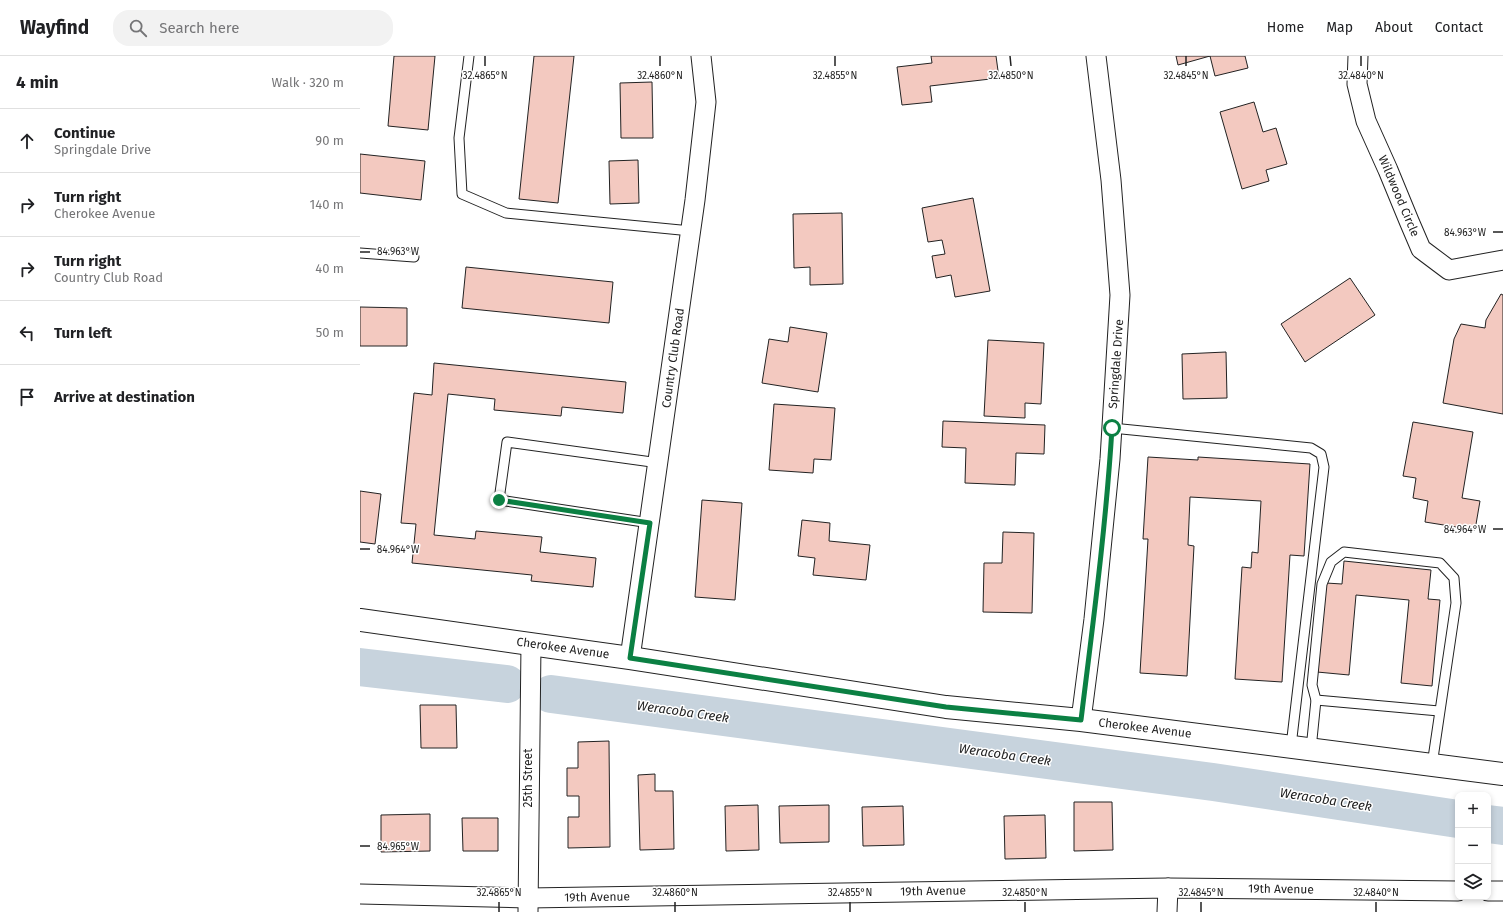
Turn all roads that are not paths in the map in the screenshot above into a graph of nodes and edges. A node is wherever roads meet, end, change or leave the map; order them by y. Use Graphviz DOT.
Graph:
graph roads {
  1 [pos="469,56"];
  2 [pos="701,56"];
  3 [pos="1096,56"];
  4 [pos="1358,56"];
  5 [pos="691,231"];
  6 [pos="360,253"];
  7 [pos="414,257"];
  8 [pos="1503,260"];
  9 [pos="1112,428"];
  10 [pos="658,463"];
  11 [pos="650,523"];
  12 [pos="360,620"];
  13 [pos="530,644"];
  14 [pos="630,658"];
  15 [pos="1316,700"];
  16 [pos="1440,711"];
  17 [pos="1081,720"];
  18 [pos="1301,747"];
  19 [pos="1432,765"];
  20 [pos="1503,774"];
  21 [pos="1168,888"];
  22 [pos="1455,891"];
  23 [pos="1491,891"];
  24 [pos="1503,891"];
  25 [pos="360,894"];
  26 [pos="528,905"];
  27 [pos="1167,912"];
  1 -- 5 [label="lane"];
  2 -- 5 [label="street, Country Club Road"];
  3 -- 9 [label="street, Springdale Drive"];
  4 -- 8 [label="street, Wildwood Circle"];
  5 -- 10 [label="street, Country Club Road"];
  6 -- 7 [label="lane"];
  9 -- 17 [label="street, Springdale Drive"];
  9 -- 18 [label="lane"];
  10 -- 11 [label="street, Country Club Road"];
  10 -- 11 [label="lane"];
  11 -- 14 [label="street, Country Club Road"];
  12 -- 13 [label="street, Cherokee Avenue"];
  13 -- 14 [label="street, Cherokee Avenue"];
  13 -- 26 [label="street, 25th Street"];
  14 -- 17 [label="street, Cherokee Avenue"];
  15 -- 16 [label="lane"];
  15 -- 16 [label="lane"];
  15 -- 18 [label="lane"];
  16 -- 19 [label="lane"];
  17 -- 18 [label="street, Cherokee Avenue"];
  18 -- 19 [label="street, Cherokee Avenue"];
  19 -- 20 [label="street, Cherokee Avenue"];
  21 -- 22 [label="street, 19th Avenue"];
  21 -- 26 [label="street, 19th Avenue"];
  21 -- 27 [label="street"];
  23 -- 24 [label="street"];
  25 -- 26 [label="street, 19th Avenue"];
}
